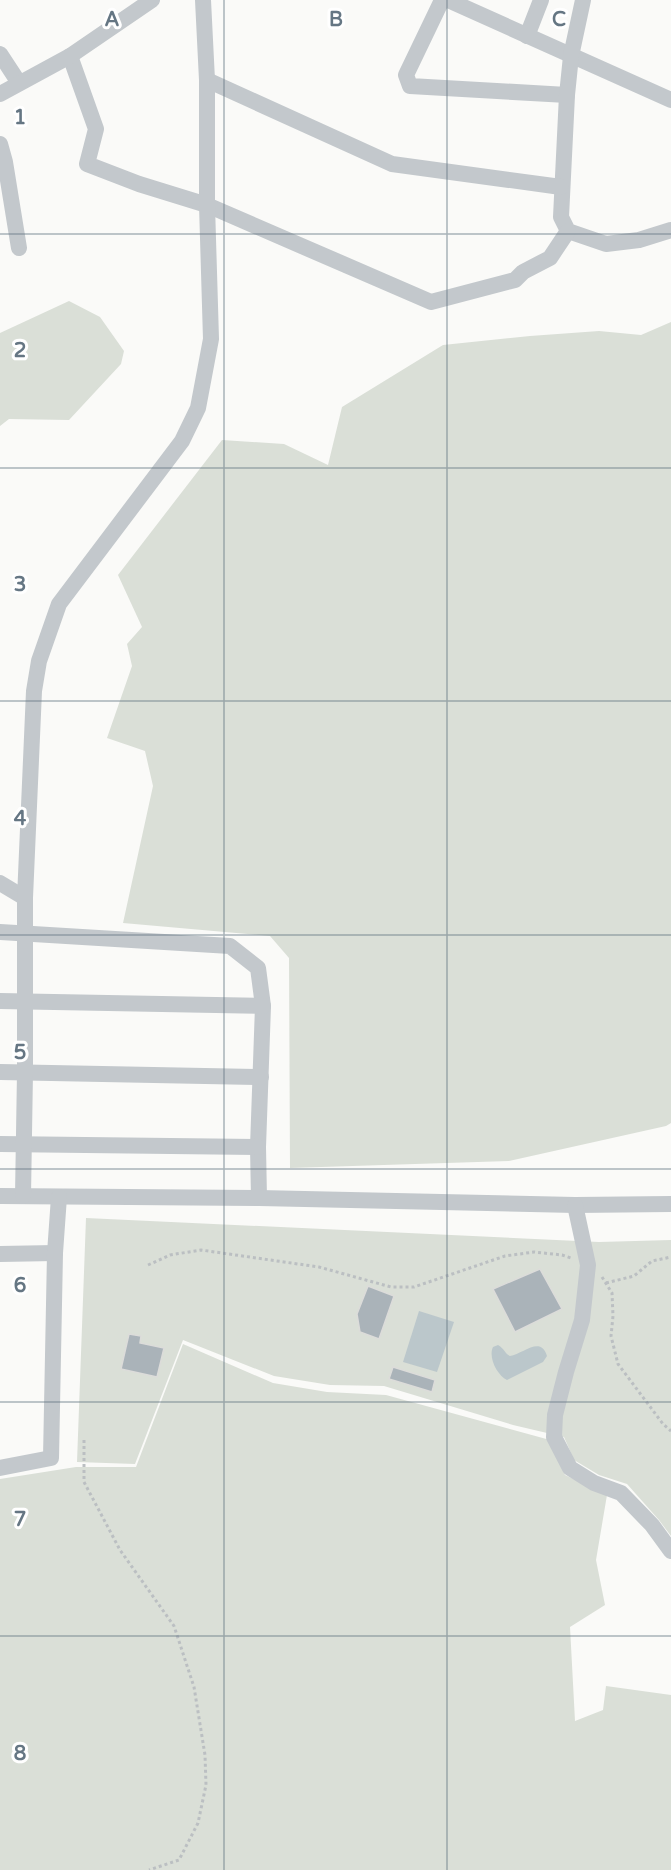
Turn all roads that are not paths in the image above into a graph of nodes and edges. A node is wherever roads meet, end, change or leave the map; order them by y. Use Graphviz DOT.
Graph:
graph roads {
  1 [pos="152,0"];
  2 [pos="203,0"];
  3 [pos="541,0"];
  4 [pos="583,0"];
  5 [pos="451,1"];
  6 [pos="527,36"];
  7 [pos="0,54"];
  8 [pos="70,56"];
  9 [pos="571,56"];
  10 [pos="207,80"];
  11 [pos="19,83"];
  12 [pos="0,94"];
  13 [pos="567,95"];
  14 [pos="671,100"];
  15 [pos="0,144"];
  16 [pos="561,187"];
  17 [pos="207,205"];
  18 [pos="671,230"];
  19 [pos="568,231"];
  20 [pos="19,248"];
  21 [pos="0,883"];
  22 [pos="25,898"];
  23 [pos="0,932"];
  24 [pos="26,932"];
  25 [pos="0,1001"];
  26 [pos="24,1002"];
  27 [pos="263,1006"];
  28 [pos="0,1072"];
  29 [pos="25,1072"];
  30 [pos="261,1077"];
  31 [pos="0,1144"];
  32 [pos="24,1144"];
  33 [pos="258,1147"];
  34 [pos="0,1196"];
  35 [pos="23,1196"];
  36 [pos="58,1197"];
  37 [pos="259,1198"];
  38 [pos="671,1204"];
  39 [pos="575,1205"];
  40 [pos="55,1252"];
  41 [pos="0,1254"];
  42 [pos="0,1468"];
  43 [pos="671,1551"];
  1 -- 8 [label="street"];
  2 -- 10 [label="street"];
  3 -- 6 [label="street"];
  4 -- 9 [label="street"];
  5 -- 6 [label="street"];
  5 -- 13 [label="street"];
  6 -- 9 [label="street"];
  7 -- 11 [label="street"];
  8 -- 11 [label="street"];
  8 -- 17 [label="street"];
  9 -- 13 [label="street"];
  9 -- 14 [label="street"];
  10 -- 16 [label="street"];
  10 -- 17 [label="street"];
  11 -- 12 [label="street"];
  13 -- 16 [label="street"];
  15 -- 20 [label="street"];
  16 -- 19 [label="street"];
  17 -- 19 [label="street"];
  17 -- 22 [label="street"];
  18 -- 19 [label="street"];
  21 -- 22 [label="street"];
  22 -- 24 [label="street"];
  23 -- 24 [label="street"];
  24 -- 26 [label="street"];
  24 -- 27 [label="street"];
  25 -- 26 [label="street"];
  26 -- 27 [label="street"];
  26 -- 29 [label="street"];
  27 -- 30 [label="street"];
  28 -- 29 [label="street"];
  29 -- 30 [label="street"];
  29 -- 32 [label="street"];
  30 -- 33 [label="street"];
  31 -- 32 [label="street"];
  32 -- 33 [label="street"];
  32 -- 35 [label="street"];
  33 -- 37 [label="street"];
  34 -- 35 [label="street"];
  35 -- 36 [label="street"];
  36 -- 37 [label="street"];
  36 -- 40 [label="street"];
  37 -- 39 [label="street"];
  38 -- 39 [label="street"];
  39 -- 43 [label="street"];
  40 -- 41 [label="street"];
  40 -- 42 [label="street"];
}
